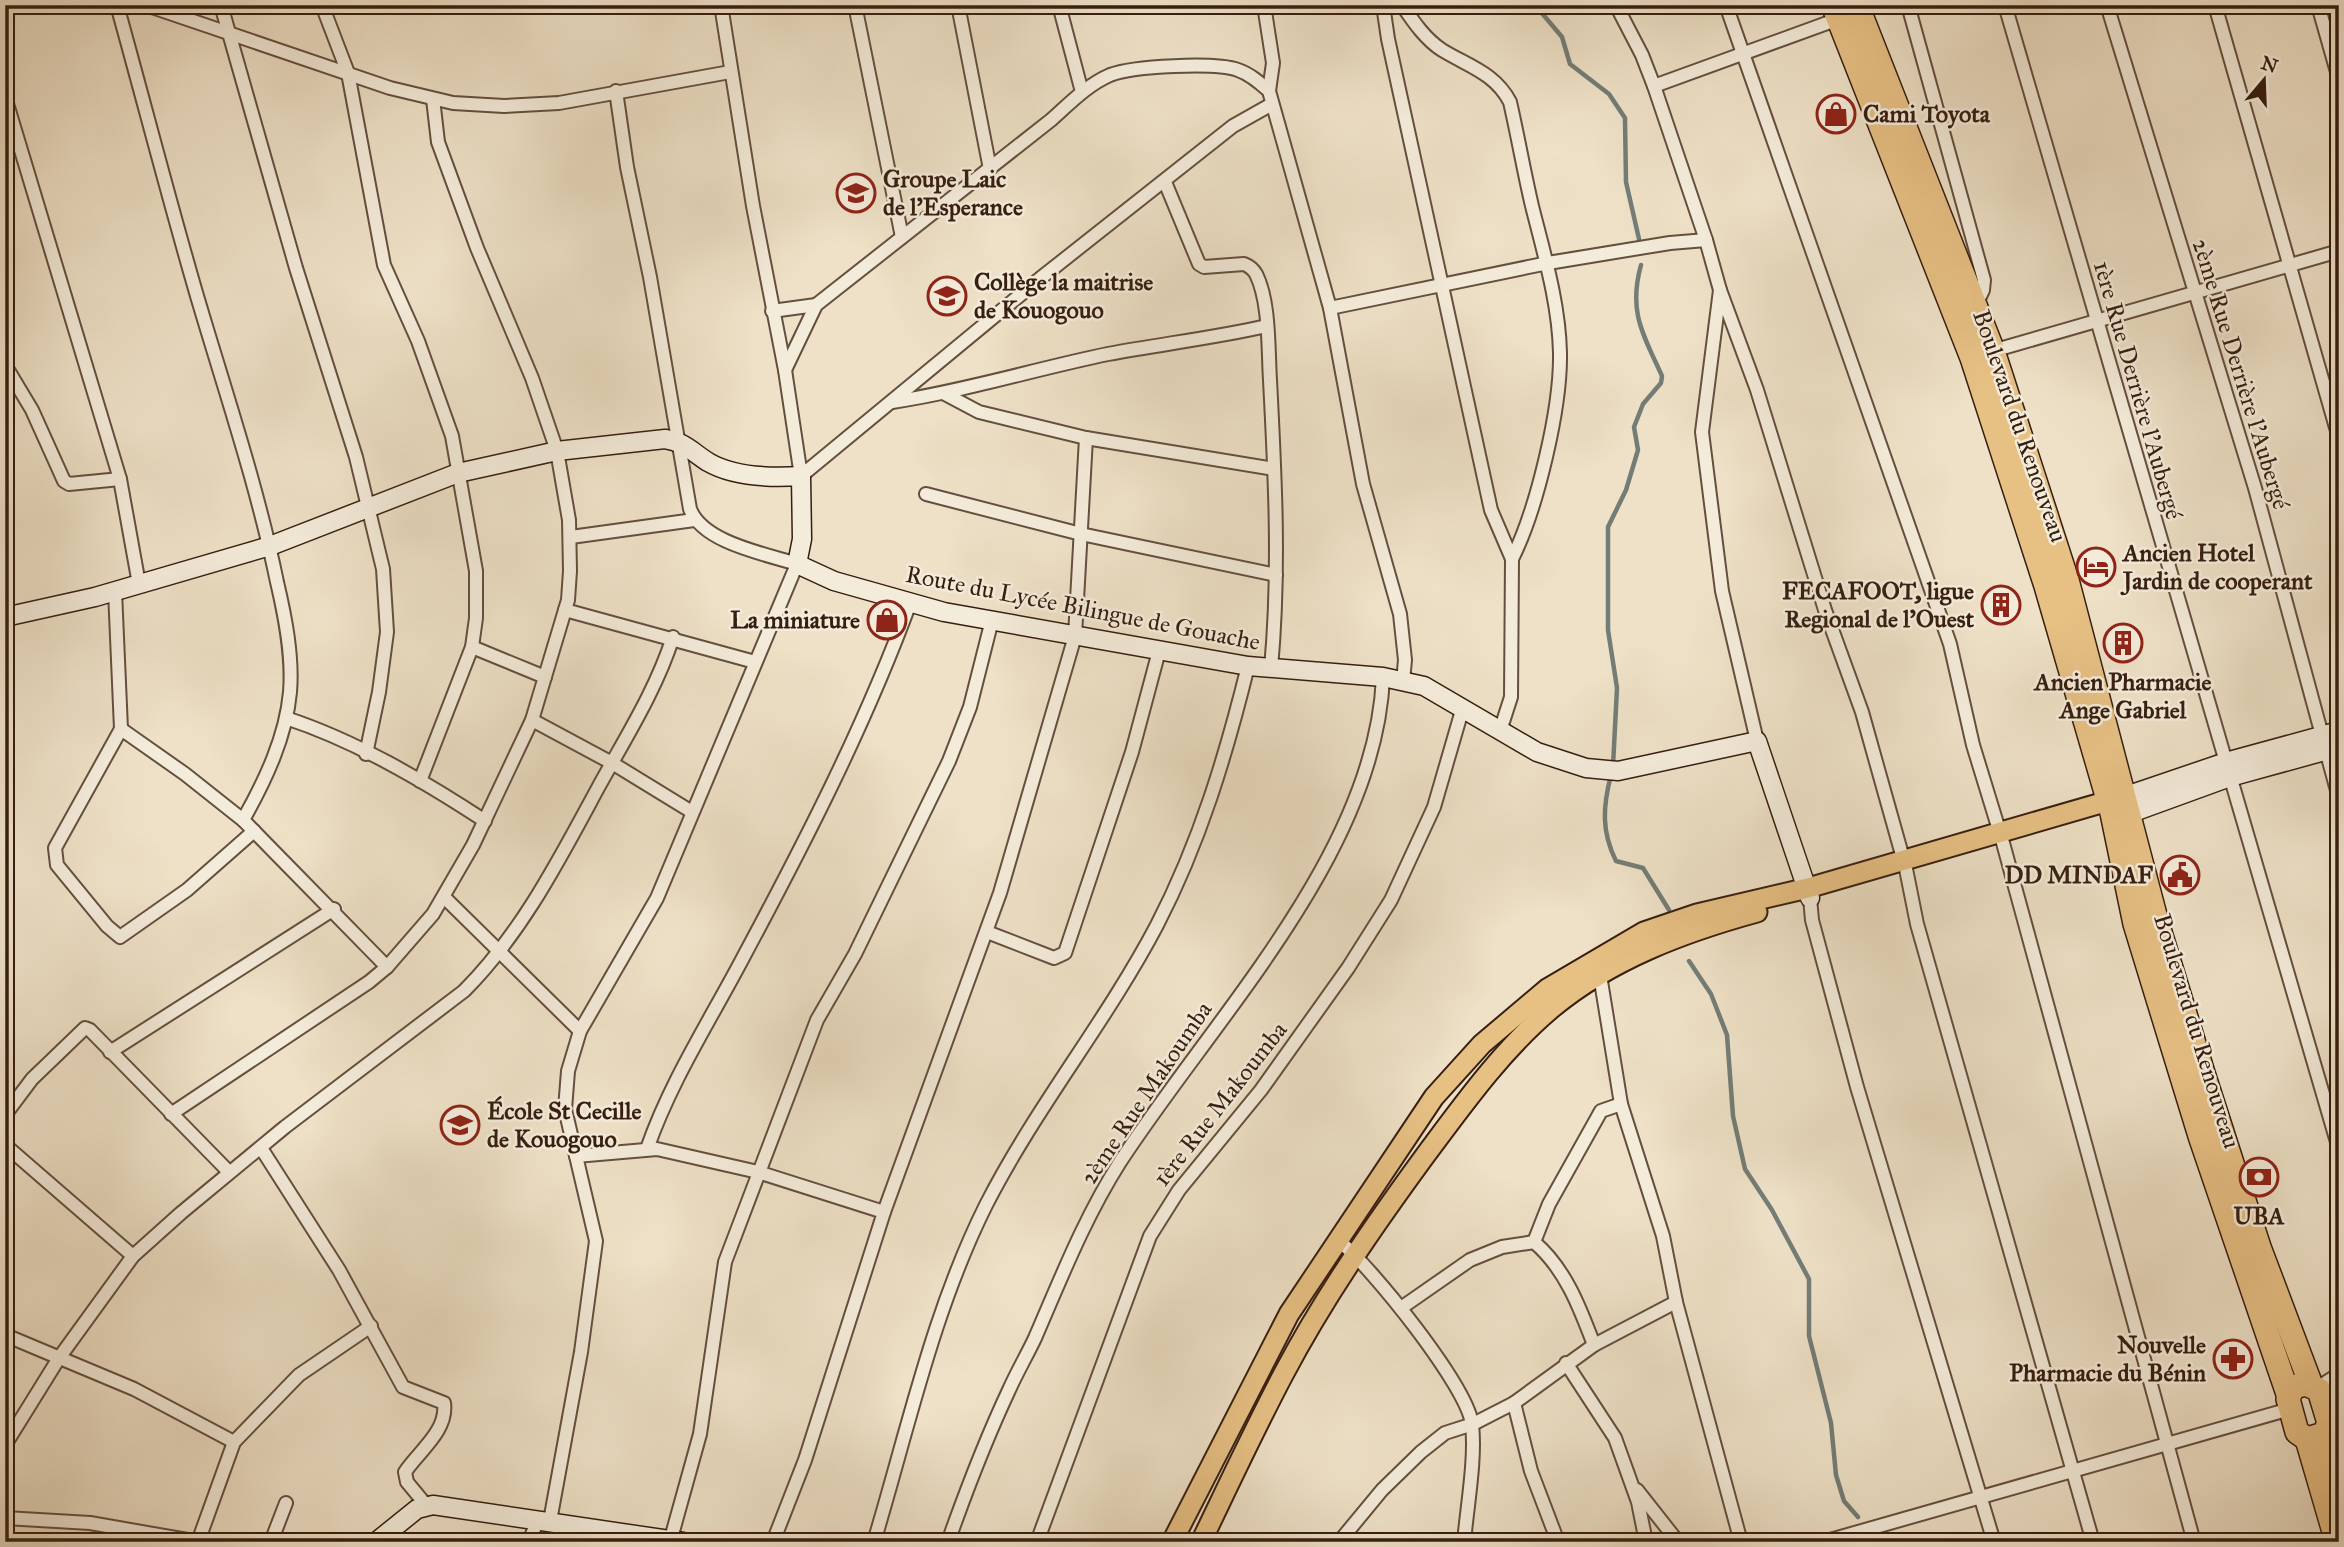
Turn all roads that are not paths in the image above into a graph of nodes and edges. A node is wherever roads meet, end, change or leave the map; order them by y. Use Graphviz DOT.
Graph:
graph roads {
  1 [pos="117,5"];
  2 [pos="146,5"];
  3 [pos="221,5"];
  4 [pos="322,5"];
  5 [pos="721,5"];
  6 [pos="855,5"];
  7 [pos="958,5"];
  8 [pos="1059,5"];
  9 [pos="1264,5"];
  10 [pos="1383,5"];
  11 [pos="1402,5"];
  12 [pos="1616,5"];
  13 [pos="1726,5"];
  14 [pos="1908,5"];
  15 [pos="2005,5"];
  16 [pos="2107,5"];
  17 [pos="2215,5"];
  18 [pos="2318,5"];
  19 [pos="1847,10"];
  20 [pos="229,32"];
  21 [pos="1743,53"];
  22 [pos="730,72"];
  23 [pos="348,73"];
  24 [pos="2339,79"];
  25 [pos="1654,86"];
  26 [pos="616,91"];
  27 [pos="1082,92"];
  28 [pos="5,97"];
  29 [pos="1270,97"];
  30 [pos="433,99"];
  31 [pos="990,169"];
  32 [pos="1165,182"];
  33 [pos="902,237"];
  34 [pos="1706,240"];
  35 [pos="2339,251"];
  36 [pos="1548,263"];
  37 [pos="2288,265"];
  38 [pos="1443,285"];
  39 [pos="1720,290"];
  40 [pos="2195,294"];
  41 [pos="1976,304"];
  42 [pos="816,305"];
  43 [pos="1330,308"];
  44 [pos="772,311"];
  45 [pos="2097,319"];
  46 [pos="1267,326"];
  47 [pos="1982,354"];
  48 [pos="5,365"];
  49 [pos="785,370"];
  50 [pos="944,394"];
  51 [pos="891,402"];
  52 [pos="1086,438"];
  53 [pos="2339,438"];
  54 [pos="680,441"];
  55 [pos="557,451"];
  56 [pos="1274,469"];
  57 [pos="458,473"];
  58 [pos="802,476"];
  59 [pos="120,479"];
  60 [pos="926,494"];
  61 [pos="370,508"];
  62 [pos="694,520"];
  63 [pos="1081,534"];
  64 [pos="571,537"];
  65 [pos="270,547"];
  66 [pos="1512,559"];
  67 [pos="797,564"];
  68 [pos="1276,575"];
  69 [pos="139,584"];
  70 [pos="115,591"];
  71 [pos="911,603"];
  72 [pos="565,611"];
  73 [pos="5,617"];
  74 [pos="992,620"];
  75 [pos="1075,636"];
  76 [pos="673,637"];
  77 [pos="472,647"];
  78 [pos="1159,651"];
  79 [pos="755,662"];
  80 [pos="1248,666"];
  81 [pos="1270,668"];
  82 [pos="545,677"];
  83 [pos="1383,677"];
  84 [pos="1403,681"];
  85 [pos="1463,707"];
  86 [pos="286,718"];
  87 [pos="532,720"];
  88 [pos="121,729"];
  89 [pos="1500,731"];
  90 [pos="2339,731"];
  91 [pos="1758,741"];
  92 [pos="2328,744"];
  93 [pos="366,754"];
  94 [pos="612,763"];
  95 [pos="2228,770"];
  96 [pos="420,780"];
  97 [pos="2339,798"];
  98 [pos="2119,805"];
  99 [pos="692,812"];
  100 [pos="243,820"];
  101 [pos="485,821"];
  102 [pos="254,831"];
  103 [pos="2001,838"];
  104 [pos="1904,865"];
  105 [pos="1809,893"];
  106 [pos="445,898"];
  107 [pos="334,909"];
  108 [pos="987,932"];
  109 [pos="499,951"];
  110 [pos="387,967"];
  111 [pos="1598,967"];
  112 [pos="580,1031"];
  113 [pos="110,1052"];
  114 [pos="1621,1104"];
  115 [pos="171,1114"];
  116 [pos="5,1115"];
  117 [pos="5,1145"];
  118 [pos="261,1148"];
  119 [pos="647,1149"];
  120 [pos="2339,1149"];
  121 [pos="576,1156"];
  122 [pos="229,1172"];
  123 [pos="758,1172"];
  124 [pos="884,1212"];
  125 [pos="1339,1241"];
  126 [pos="1534,1242"];
  127 [pos="2249,1250"];
  128 [pos="1356,1255"];
  129 [pos="133,1256"];
  130 [pos="1676,1301"];
  131 [pos="1401,1308"];
  132 [pos="372,1326"];
  133 [pos="5,1335"];
  134 [pos="1594,1345"];
  135 [pos="59,1358"];
  136 [pos="1566,1363"];
  137 [pos="2339,1374"];
  138 [pos="2314,1386"];
  139 [pos="2289,1402"];
  140 [pos="1514,1403"];
  141 [pos="1472,1424"];
  142 [pos="2325,1431"];
  143 [pos="234,1442"];
  144 [pos="5,1445"];
  145 [pos="2167,1445"];
  146 [pos="2073,1471"];
  147 [pos="2339,1475"];
  148 [pos="1632,1484"];
  149 [pos="1981,1497"];
  150 [pos="286,1503"];
  151 [pos="426,1505"];
  152 [pos="5,1518"];
  153 [pos="544,1520"];
  154 [pos="674,1541"];
  155 [pos="198,1542"];
  156 [pos="271,1542"];
  157 [pos="376,1542"];
  158 [pos="529,1542"];
  159 [pos="774,1542"];
  160 [pos="874,1542"];
  161 [pos="948,1542"];
  162 [pos="1037,1542"];
  163 [pos="1172,1542"];
  164 [pos="1201,1542"];
  165 [pos="1339,1542"];
  166 [pos="1464,1542"];
  167 [pos="1558,1542"];
  168 [pos="1646,1542"];
  169 [pos="1678,1542"];
  170 [pos="1741,1542"];
  171 [pos="1823,1542"];
  172 [pos="1994,1542"];
  173 [pos="2093,1542"];
  174 [pos="2194,1542"];
  175 [pos="2337,1542"];
  1 -- 65 [label="street"];
  2 -- 20 [label="street"];
  3 -- 20 [label="street"];
  4 -- 23 [label="street"];
  5 -- 22 [label="street"];
  6 -- 33 [label="street"];
  7 -- 31 [label="street"];
  8 -- 27 [label="street"];
  9 -- 29 [label="street"];
  10 -- 38 [label="street"];
  11 -- 36 [label="street"];
  12 -- 25 [label="street"];
  13 -- 21 [label="street"];
  14 -- 41 [label="street"];
  15 -- 45 [label="street, 1ère Rue Derrière l'Aubergé"];
  16 -- 40 [label="street, 2ème Rue Derrière l'Aubergé"];
  17 -- 37 [label="street"];
  18 -- 24 [label="street"];
  19 -- 21 [label="street"];
  19 -- 41 [label="highway, Boulevard du Renouveau"];
  19 -- 47 [label="highway, Boulevard du Renouveau"];
  20 -- 23 [label="street"];
  20 -- 61 [label="street"];
  21 -- 25 [label="street"];
  21 -- 103 [label="street"];
  22 -- 26 [label="street"];
  22 -- 44 [label="street"];
  23 -- 30 [label="street"];
  23 -- 57 [label="street"];
  25 -- 34 [label="street"];
  26 -- 30 [label="street"];
  26 -- 54 [label="street"];
  27 -- 29 [label="street"];
  27 -- 31 [label="street"];
  28 -- 59 [label="street"];
  29 -- 32 [label="street"];
  29 -- 43 [label="street"];
  30 -- 55 [label="street"];
  31 -- 33 [label="street"];
  32 -- 46 [label="street"];
  32 -- 51 [label="street"];
  33 -- 42 [label="street"];
  34 -- 36 [label="street"];
  34 -- 39 [label="street"];
  35 -- 37 [label="street"];
  36 -- 38 [label="street"];
  36 -- 66 [label="street"];
  37 -- 40 [label="street"];
  37 -- 53 [label="street"];
  38 -- 43 [label="street"];
  38 -- 66 [label="street"];
  39 -- 91 [label="street"];
  39 -- 104 [label="street"];
  40 -- 45 [label="street"];
  40 -- 92 [label="street, 2ème Rue Derrière l'Aubergé"];
  41 -- 47 [label="highway, Boulevard du Renouveau"];
  42 -- 44 [label="street"];
  42 -- 49 [label="street"];
  43 -- 84 [label="street"];
  44 -- 49 [label="street"];
  45 -- 47 [label="street"];
  45 -- 95 [label="street, 1ère Rue Derrière l'Aubergé"];
  46 -- 50 [label="street"];
  46 -- 56 [label="street"];
  47 -- 98 [label="highway, Boulevard du Renouveau"];
  48 -- 59 [label="street"];
  49 -- 58 [label="street"];
  50 -- 51 [label="street"];
  50 -- 52 [label="street"];
  51 -- 58 [label="street"];
  52 -- 56 [label="street"];
  52 -- 63 [label="street"];
  54 -- 55 [label="street"];
  54 -- 58 [label="street"];
  54 -- 62 [label="street"];
  55 -- 57 [label="street"];
  55 -- 64 [label="street"];
  56 -- 68 [label="street"];
  57 -- 61 [label="street"];
  57 -- 77 [label="street"];
  58 -- 67 [label="street"];
  59 -- 69 [label="street"];
  60 -- 63 [label="street"];
  61 -- 65 [label="street"];
  61 -- 93 [label="street"];
  62 -- 64 [label="street"];
  62 -- 67 [label="street"];
  63 -- 68 [label="street"];
  63 -- 75 [label="street"];
  64 -- 72 [label="street"];
  65 -- 69 [label="street"];
  65 -- 86 [label="street"];
  66 -- 89 [label="street"];
  67 -- 71 [label="street, Route du Lycée Bilingue de Gouache"];
  67 -- 79 [label="street"];
  68 -- 81 [label="street"];
  69 -- 70 [label="street"];
  70 -- 73 [label="street"];
  70 -- 88 [label="street"];
  71 -- 74 [label="street, Route du Lycée Bilingue de Gouache"];
  71 -- 119 [label="street"];
  72 -- 76 [label="street"];
  72 -- 82 [label="street"];
  74 -- 75 [label="street, Route du Lycée Bilingue de Gouache"];
  74 -- 123 [label="street"];
  75 -- 78 [label="street, Route du Lycée Bilingue de Gouache"];
  75 -- 108 [label="street"];
  76 -- 79 [label="street"];
  76 -- 94 [label="street"];
  77 -- 82 [label="street"];
  77 -- 96 [label="street"];
  78 -- 80 [label="street, Route du Lycée Bilingue de Gouache"];
  78 -- 108 [label="street"];
  79 -- 99 [label="street"];
  80 -- 81 [label="street, Route du Lycée Bilingue de Gouache"];
  80 -- 160 [label="street"];
  81 -- 83 [label="street, Route du Lycée Bilingue de Gouache"];
  82 -- 87 [label="street"];
  83 -- 84 [label="street, Route du Lycée Bilingue de Gouache"];
  83 -- 161 [label="street, 2ème Rue Makoumba"];
  84 -- 85 [label="street, Route du Lycée Bilingue de Gouache"];
  85 -- 89 [label="street, Route du Lycée Bilingue de Gouache"];
  85 -- 162 [label="street, 1ère Rue Makoumba"];
  86 -- 93 [label="street"];
  86 -- 100 [label="street"];
  87 -- 94 [label="street"];
  87 -- 101 [label="street"];
  88 -- 100 [label="street"];
  88 -- 102 [label="street"];
  89 -- 91 [label="street, Route du Lycée Bilingue de Gouache"];
  90 -- 92 [label="street"];
  91 -- 105 [label="street"];
  92 -- 95 [label="street"];
  92 -- 97 [label="street, 2ème Rue Derrière l'Aubergé"];
  93 -- 96 [label="street"];
  94 -- 99 [label="street"];
  94 -- 109 [label="street"];
  95 -- 98 [label="street"];
  95 -- 120 [label="street, 1ère Rue Derrière l'Aubergé"];
  96 -- 101 [label="street"];
  98 -- 103 [label="main road"];
  98 -- 127 [label="highway, Boulevard du Renouveau"];
  99 -- 112 [label="street"];
  100 -- 102 [label="street"];
  101 -- 106 [label="street"];
  102 -- 107 [label="street"];
  103 -- 104 [label="main road"];
  103 -- 145 [label="street"];
  104 -- 105 [label="main road"];
  104 -- 146 [label="street"];
  105 -- 111 [label="main road"];
  105 -- 149 [label="street"];
  106 -- 109 [label="street"];
  106 -- 110 [label="street"];
  107 -- 110 [label="street"];
  107 -- 113 [label="street"];
  108 -- 124 [label="street"];
  109 -- 112 [label="street"];
  109 -- 118 [label="street"];
  110 -- 115 [label="street"];
  111 -- 114 [label="street"];
  111 -- 125 [label="main road"];
  111 -- 128 [label="main road"];
  112 -- 121 [label="street"];
  113 -- 115 [label="street"];
  113 -- 116 [label="street"];
  114 -- 126 [label="street"];
  114 -- 130 [label="street"];
  115 -- 122 [label="street"];
  117 -- 129 [label="street"];
  118 -- 122 [label="street"];
  118 -- 132 [label="street"];
  119 -- 121 [label="street"];
  119 -- 123 [label="street"];
  121 -- 153 [label="street"];
  122 -- 129 [label="street"];
  123 -- 124 [label="street"];
  123 -- 154 [label="street"];
  124 -- 159 [label="street"];
  125 -- 128 [label="street"];
  125 -- 163 [label="main road"];
  126 -- 131 [label="street"];
  126 -- 134 [label="street"];
  127 -- 138 [label="highway, Boulevard du Renouveau"];
  127 -- 139 [label="highway, Boulevard du Renouveau"];
  128 -- 131 [label="street"];
  128 -- 164 [label="main road"];
  129 -- 135 [label="street"];
  130 -- 134 [label="street"];
  130 -- 170 [label="street"];
  131 -- 141 [label="street"];
  132 -- 143 [label="street"];
  132 -- 151 [label="street"];
  133 -- 135 [label="street"];
  134 -- 136 [label="street"];
  135 -- 143 [label="street"];
  135 -- 144 [label="street"];
  136 -- 140 [label="street"];
  136 -- 148 [label="street"];
  137 -- 138 [label="street"];
  138 -- 139 [label="highway"];
  138 -- 142 [label="highway, Boulevard du Renouveau"];
  139 -- 142 [label="highway, Boulevard du Renouveau"];
  139 -- 145 [label="street"];
  140 -- 141 [label="street"];
  140 -- 167 [label="street"];
  141 -- 165 [label="street"];
  141 -- 166 [label="street"];
  142 -- 147 [label="highway"];
  142 -- 175 [label="highway"];
  143 -- 155 [label="street"];
  145 -- 146 [label="street"];
  145 -- 174 [label="street"];
  146 -- 149 [label="street"];
  146 -- 173 [label="street"];
  148 -- 168 [label="street"];
  148 -- 169 [label="street"];
  149 -- 171 [label="street"];
  149 -- 172 [label="street"];
  150 -- 156 [label="street"];
  151 -- 153 [label="street"];
  151 -- 157 [label="street"];
  152 -- 155 [label="street"];
  153 -- 154 [label="street"];
  153 -- 158 [label="street"];
}
